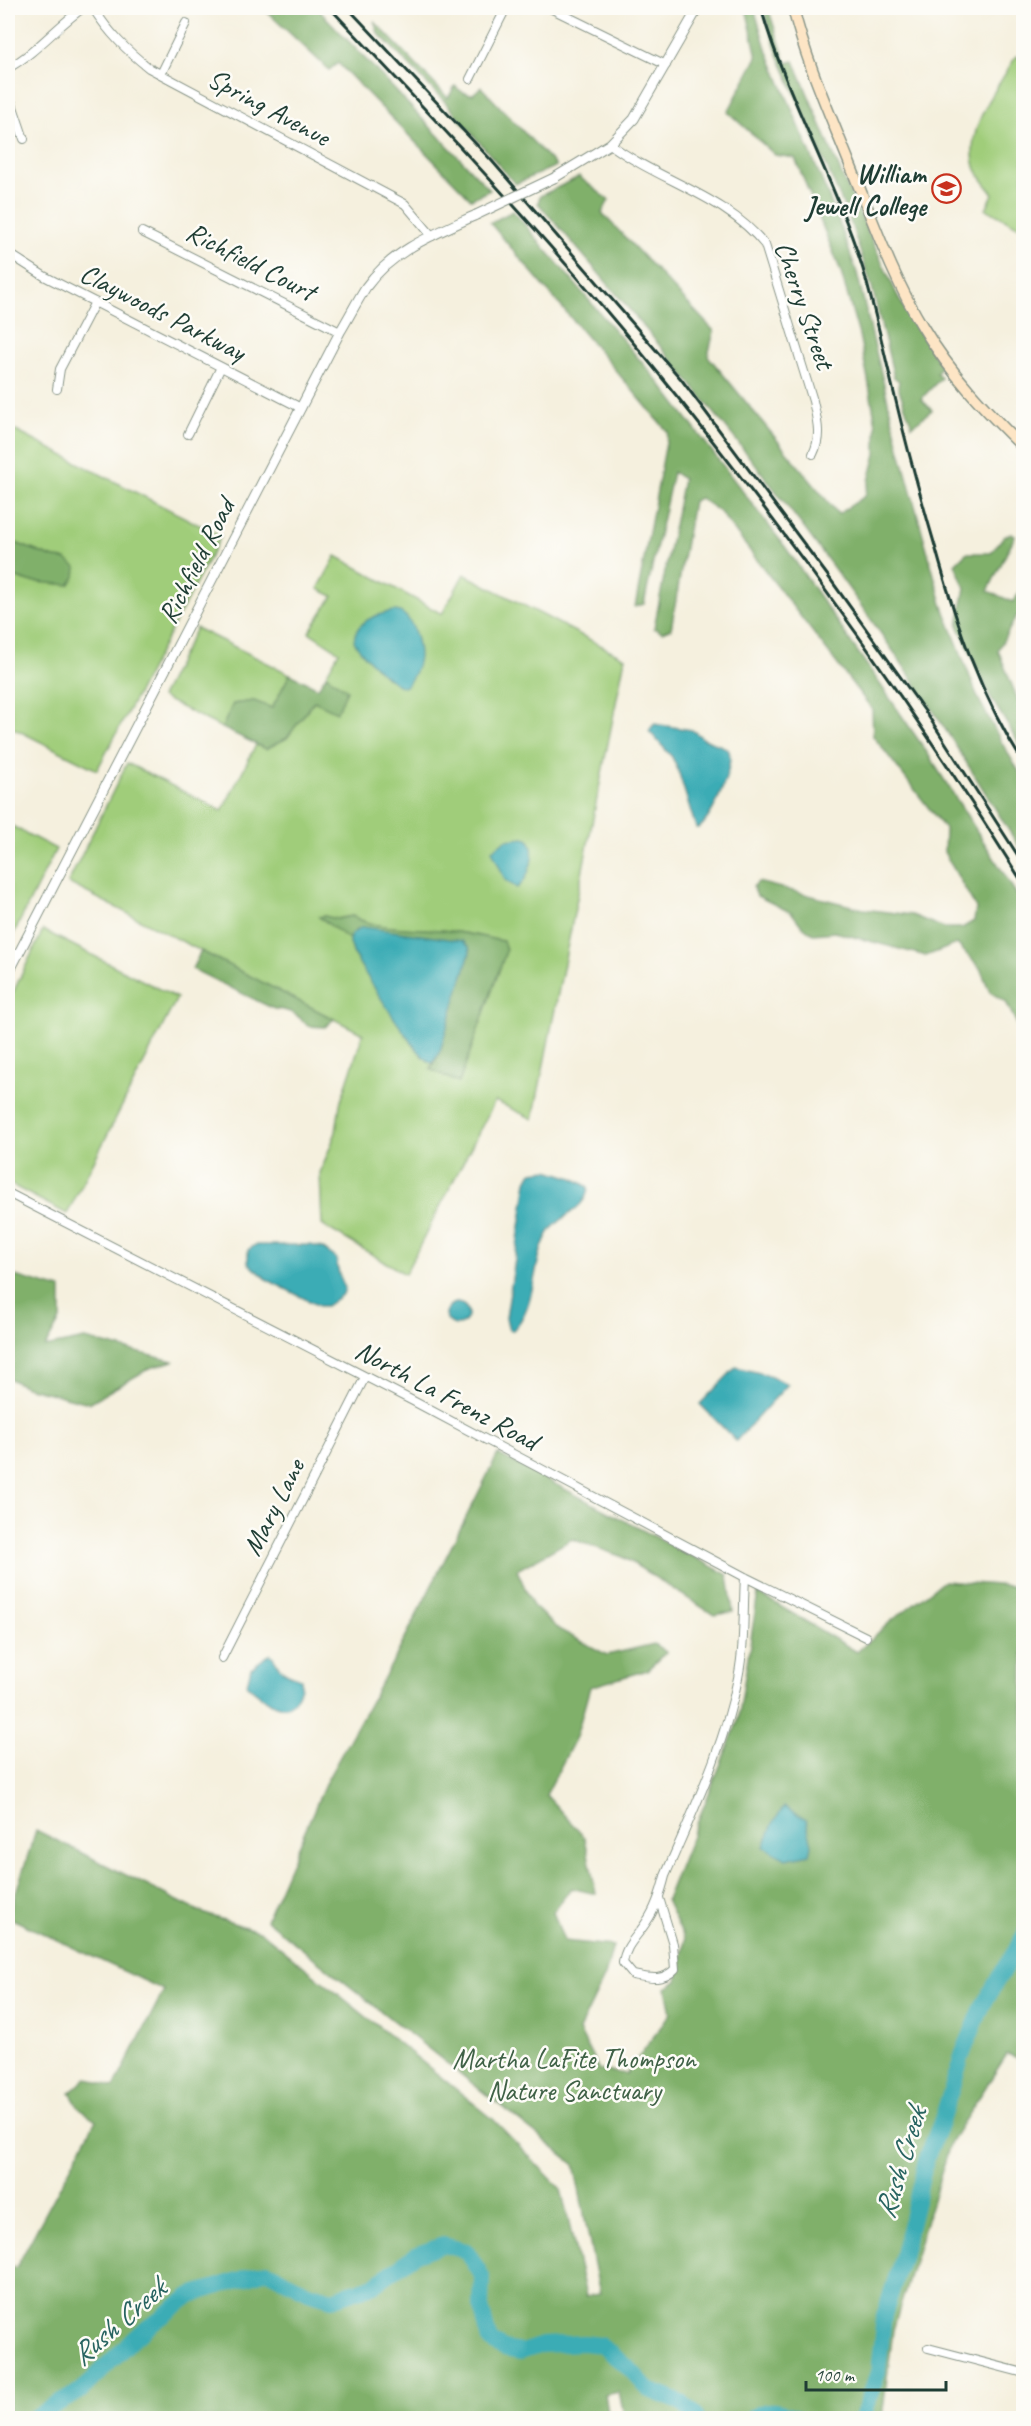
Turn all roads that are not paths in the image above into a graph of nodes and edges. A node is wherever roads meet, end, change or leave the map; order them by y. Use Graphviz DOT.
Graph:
graph roads {
  1 [pos="83,8"];
  2 [pos="93,8"];
  3 [pos="506,8"];
  4 [pos="550,8"];
  5 [pos="698,8"];
  6 [pos="793,8"];
  7 [pos="186,23"];
  8 [pos="666,64"];
  9 [pos="8,68"];
  10 [pos="161,74"];
  11 [pos="470,79"];
  12 [pos="8,92"];
  13 [pos="24,138"];
  14 [pos="610,144"];
  15 [pos="142,231"];
  16 [pos="432,236"];
  17 [pos="8,253"];
  18 [pos="94,302"];
  19 [pos="340,332"];
  20 [pos="221,367"];
  21 [pos="57,389"];
  22 [pos="301,408"];
  23 [pos="188,434"];
  24 [pos="1023,448"];
  25 [pos="813,454"];
  26 [pos="8,974"];
  27 [pos="8,1193"];
  28 [pos="365,1377"];
  29 [pos="745,1577"];
  30 [pos="866,1637"];
  31 [pos="222,1658"];
  32 [pos="659,1898"];
  33 [pos="928,2348"];
  34 [pos="1023,2373"];
  1 -- 9 [label="street"];
  2 -- 10 [label="street, Spring Avenue"];
  3 -- 11 [label="street"];
  4 -- 8 [label="street"];
  5 -- 8 [label="street, Richfield Road"];
  6 -- 24 [label="main road"];
  7 -- 10 [label="street"];
  8 -- 14 [label="street, Richfield Road"];
  10 -- 16 [label="street, Spring Avenue"];
  12 -- 13 [label="street"];
  14 -- 16 [label="street, Richfield Road, bridge"];
  14 -- 25 [label="street, Cherry Street"];
  15 -- 19 [label="street, Richfield Court"];
  16 -- 19 [label="street, Richfield Road"];
  17 -- 18 [label="street, Claywoods Parkway"];
  18 -- 20 [label="street, Claywoods Parkway"];
  18 -- 21 [label="street"];
  19 -- 22 [label="street, Richfield Road"];
  20 -- 22 [label="street, Claywoods Parkway"];
  20 -- 23 [label="street"];
  22 -- 26 [label="street, Richfield Road"];
  27 -- 28 [label="street, North La Frenz Road"];
  28 -- 29 [label="street, North La Frenz Road"];
  28 -- 31 [label="street, Mary Lane"];
  29 -- 30 [label="street, North La Frenz Road"];
  29 -- 32 [label="street"];
  32 -- 32 [label="street"];
  33 -- 34 [label="street"];
}
